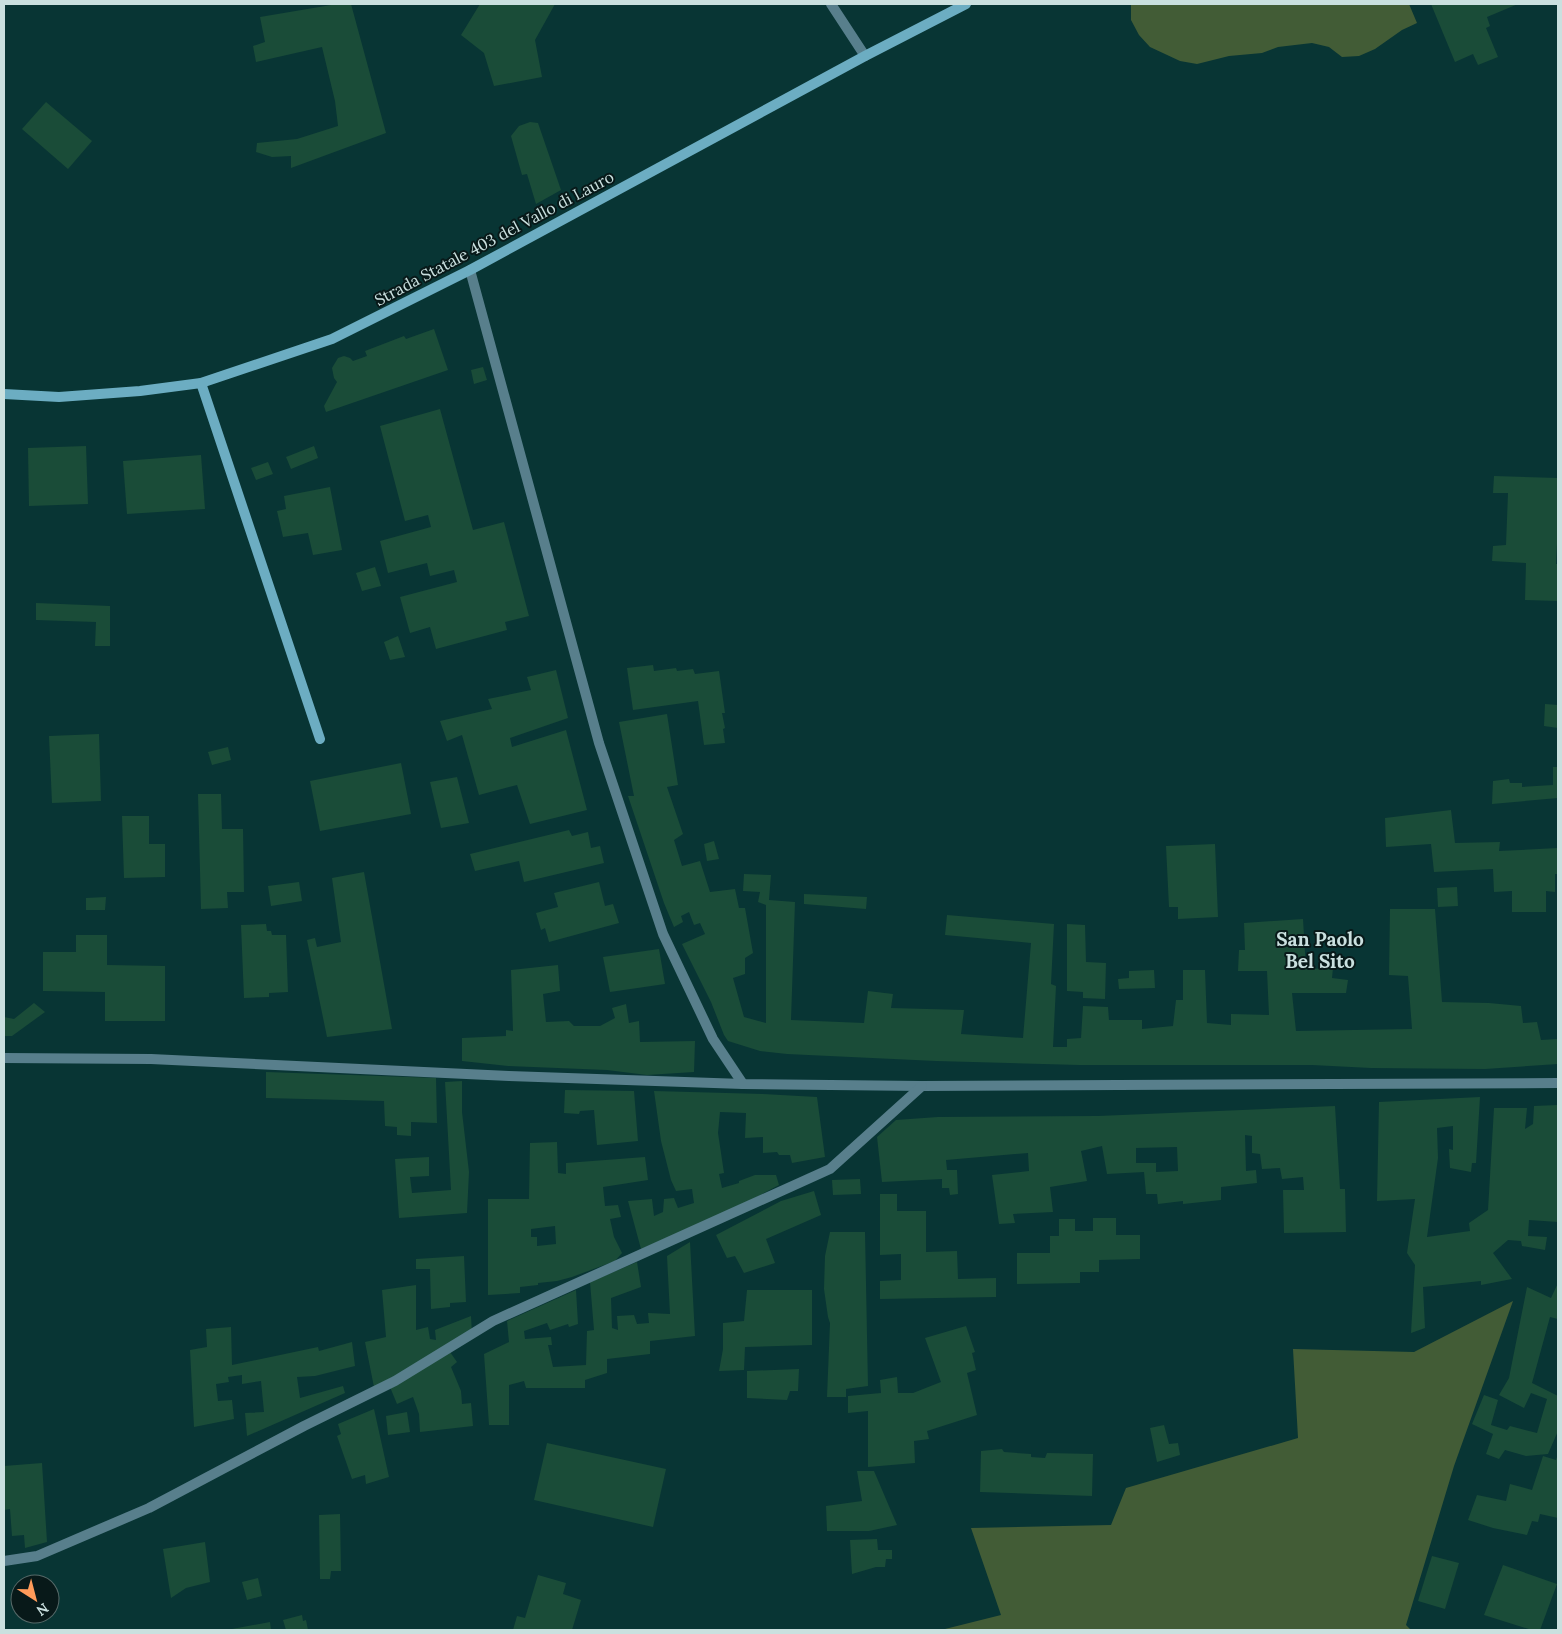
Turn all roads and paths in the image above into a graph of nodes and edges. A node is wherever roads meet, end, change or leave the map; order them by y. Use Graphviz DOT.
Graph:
graph roads {
  1 [pos="831,4"];
  2 [pos="966,4"];
  3 [pos="865,56"];
  4 [pos="470,270"];
  5 [pos="201,383"];
  6 [pos="4,394"];
  7 [pos="320,739"];
  8 [pos="4,1058"];
  9 [pos="1558,1083"];
  10 [pos="743,1084"];
  11 [pos="922,1086"];
  12 [pos="4,1561"];
  1 -- 3 [label="street"];
  2 -- 3 [label="main road, Strada Statale 403 del Vallo di Lauro"];
  3 -- 4 [label="main road, Strada Statale 403 del Vallo di Lauro"];
  4 -- 5 [label="main road, Strada Statale 403 del Vallo di Lauro"];
  4 -- 10 [label="street"];
  5 -- 6 [label="main road, Strada Statale 403 del Vallo di Lauro"];
  5 -- 7 [label="main road"];
  8 -- 10 [label="street"];
  9 -- 11 [label="street"];
  10 -- 11 [label="street"];
  11 -- 12 [label="street"];
}
